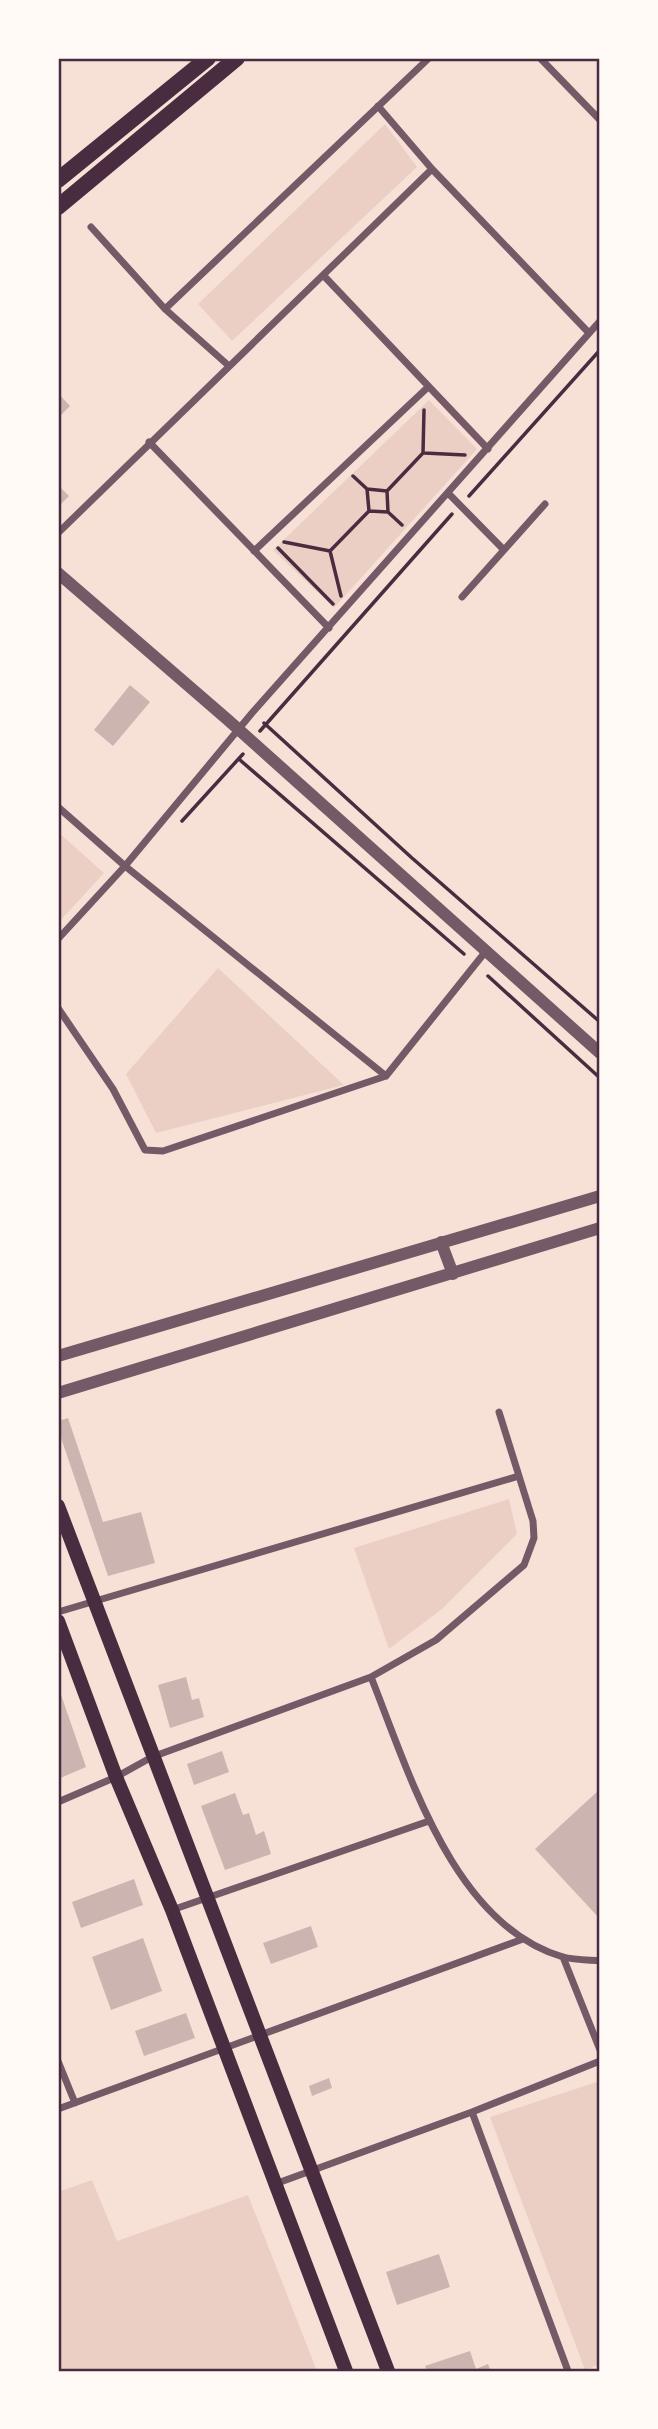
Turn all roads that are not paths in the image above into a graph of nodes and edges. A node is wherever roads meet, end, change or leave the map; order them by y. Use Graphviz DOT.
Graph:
graph roads {
  1 [pos="208,58"];
  2 [pos="237,58"];
  3 [pos="429,58"];
  4 [pos="540,58"];
  5 [pos="378,106"];
  6 [pos="600,120"];
  7 [pos="432,169"];
  8 [pos="58,180"];
  9 [pos="58,207"];
  10 [pos="91,227"];
  11 [pos="324,276"];
  12 [pos="165,309"];
  13 [pos="600,321"];
  14 [pos="589,333"];
  15 [pos="229,366"];
  16 [pos="427,388"];
  17 [pos="149,442"];
  18 [pos="488,449"];
  19 [pos="449,494"];
  20 [pos="545,504"];
  21 [pos="58,533"];
  22 [pos="503,550"];
  23 [pos="254,551"];
  24 [pos="58,573"];
  25 [pos="462,597"];
  26 [pos="329,628"];
  27 [pos="239,730"];
  28 [pos="58,807"];
  29 [pos="125,866"];
  30 [pos="58,939"];
  31 [pos="486,951"];
  32 [pos="58,1008"];
  33 [pos="600,1053"];
  34 [pos="386,1076"];
  35 [pos="600,1196"];
  36 [pos="600,1228"];
  37 [pos="441,1242"];
  38 [pos="453,1274"];
  39 [pos="58,1356"];
  40 [pos="58,1393"];
  41 [pos="499,1412"];
  42 [pos="519,1476"];
  43 [pos="58,1506"];
  44 [pos="94,1600"];
  45 [pos="58,1612"];
  46 [pos="58,1621"];
  47 [pos="372,1677"];
  48 [pos="152,1757"];
  49 [pos="116,1777"];
  50 [pos="58,1802"];
  51 [pos="429,1821"];
  52 [pos="206,1895"];
  53 [pos="172,1910"];
  54 [pos="523,1939"];
  55 [pos="563,1957"];
  56 [pos="600,1961"];
  57 [pos="262,2034"];
  58 [pos="223,2048"];
  59 [pos="600,2050"];
  60 [pos="58,2061"];
  61 [pos="600,2061"];
  62 [pos="75,2103"];
  63 [pos="58,2109"];
  64 [pos="472,2112"];
  65 [pos="311,2171"];
  66 [pos="275,2184"];
  67 [pos="346,2371"];
  68 [pos="388,2371"];
  69 [pos="568,2371"];
  1 -- 8 [label="main road"];
  2 -- 9 [label="main road"];
  3 -- 5 [label="street"];
  4 -- 6 [label="street"];
  5 -- 7 [label="street"];
  5 -- 12 [label="street"];
  7 -- 11 [label="street"];
  7 -- 14 [label="street"];
  10 -- 12 [label="street"];
  11 -- 15 [label="street"];
  11 -- 16 [label="street"];
  12 -- 15 [label="street"];
  13 -- 14 [label="street"];
  14 -- 18 [label="street"];
  15 -- 17 [label="street"];
  16 -- 18 [label="street"];
  16 -- 23 [label="street"];
  17 -- 21 [label="street"];
  17 -- 23 [label="street"];
  18 -- 19 [label="street"];
  19 -- 22 [label="street"];
  19 -- 26 [label="street"];
  20 -- 22 [label="street"];
  22 -- 25 [label="street"];
  23 -- 26 [label="street"];
  24 -- 27 [label="street"];
  26 -- 27 [label="street"];
  27 -- 29 [label="street"];
  27 -- 31 [label="street"];
  28 -- 29 [label="street"];
  29 -- 30 [label="street"];
  29 -- 34 [label="street"];
  31 -- 33 [label="street"];
  31 -- 34 [label="street"];
  32 -- 34 [label="street"];
  35 -- 37 [label="street"];
  36 -- 38 [label="street"];
  37 -- 38 [label="street"];
  37 -- 39 [label="street"];
  38 -- 40 [label="street"];
  41 -- 42 [label="street"];
  42 -- 44 [label="street"];
  42 -- 47 [label="street"];
  43 -- 44 [label="main road"];
  44 -- 45 [label="street"];
  44 -- 48 [label="main road"];
  46 -- 49 [label="main road"];
  47 -- 48 [label="street"];
  47 -- 51 [label="street"];
  48 -- 49 [label="street"];
  48 -- 52 [label="main road"];
  49 -- 50 [label="street"];
  49 -- 53 [label="main road"];
  51 -- 52 [label="street"];
  51 -- 54 [label="street"];
  52 -- 53 [label="street"];
  52 -- 57 [label="main road"];
  53 -- 58 [label="main road"];
  54 -- 55 [label="street"];
  54 -- 57 [label="street"];
  55 -- 56 [label="street"];
  55 -- 59 [label="street"];
  57 -- 58 [label="street"];
  57 -- 65 [label="main road"];
  58 -- 62 [label="street"];
  58 -- 66 [label="main road"];
  60 -- 62 [label="street"];
  61 -- 64 [label="street"];
  62 -- 63 [label="street"];
  64 -- 65 [label="street"];
  64 -- 69 [label="street"];
  65 -- 66 [label="street"];
  65 -- 68 [label="main road"];
  66 -- 67 [label="main road"];
}
